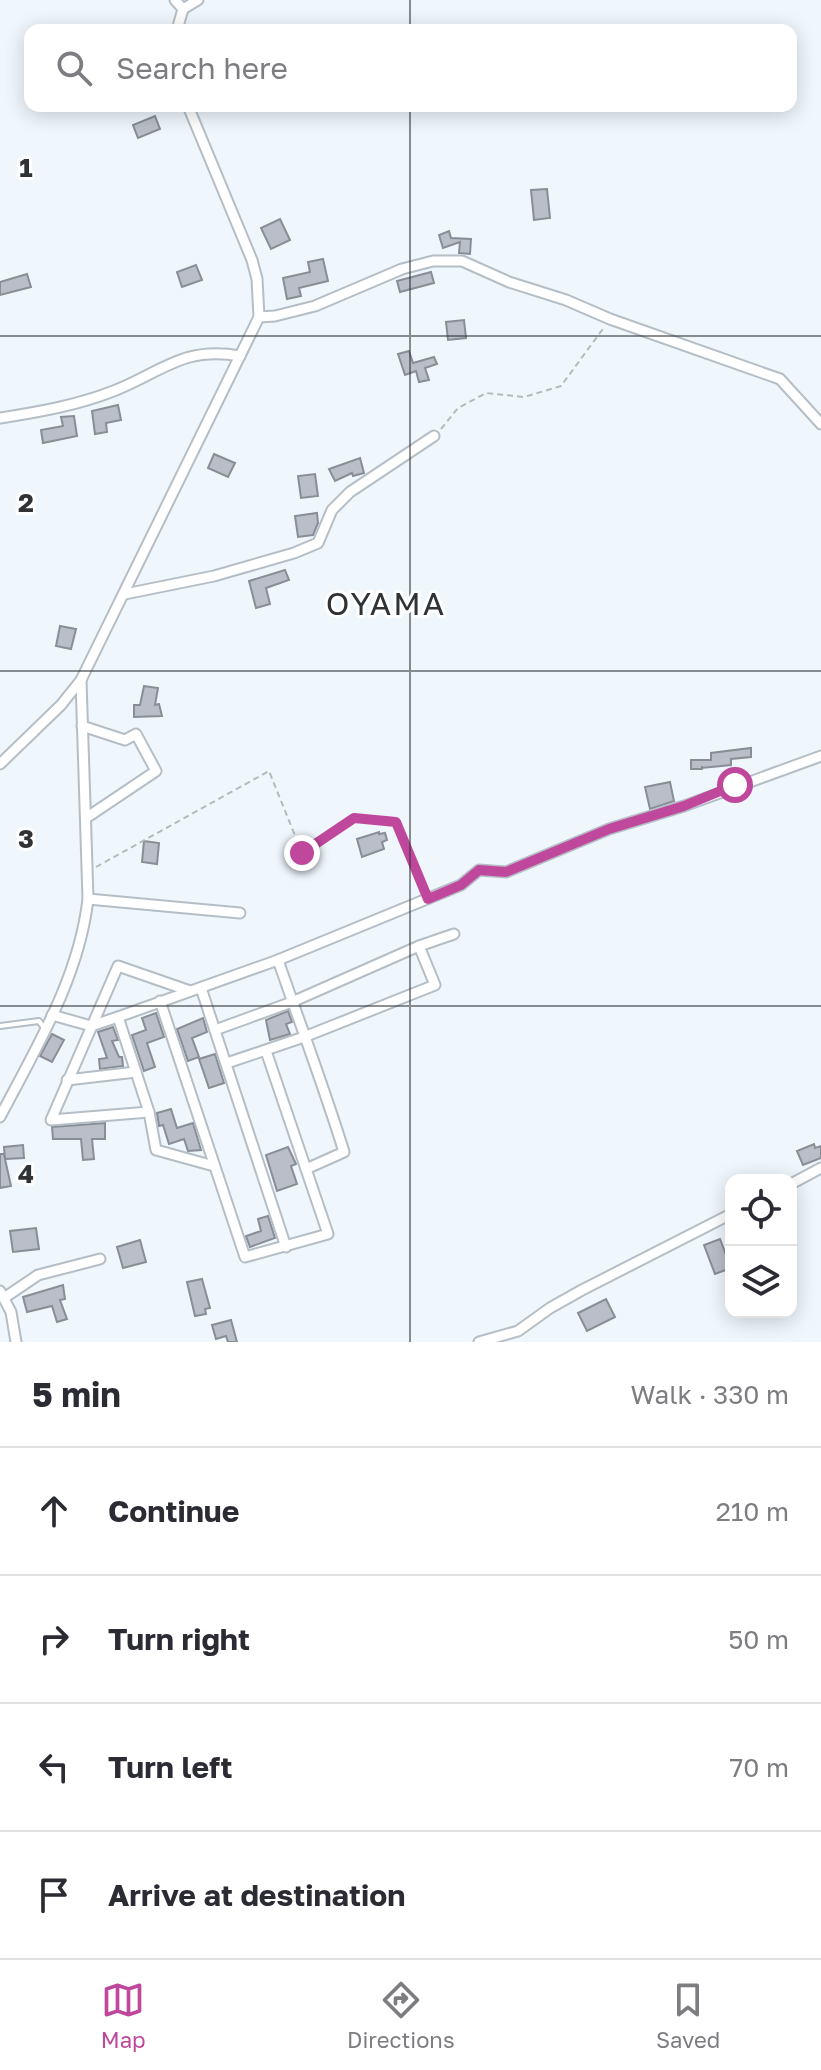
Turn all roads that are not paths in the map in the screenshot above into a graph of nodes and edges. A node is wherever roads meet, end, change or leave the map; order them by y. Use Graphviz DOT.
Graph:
graph roads {
  1 [pos="175,0"];
  2 [pos="198,0"];
  3 [pos="183,9"];
  4 [pos="179,24"];
  5 [pos="190,112"];
  6 [pos="259,317"];
  7 [pos="240,356"];
  8 [pos="0,418"];
  9 [pos="821,424"];
  10 [pos="434,436"];
  11 [pos="125,594"];
  12 [pos="81,680"];
  13 [pos="82,726"];
  14 [pos="821,756"];
  15 [pos="0,764"];
  16 [pos="86,818"];
  17 [pos="88,899"];
  18 [pos="240,913"];
  19 [pos="454,934"];
  20 [pos="419,946"];
  21 [pos="278,960"];
  22 [pos="201,988"];
  23 [pos="190,991"];
  24 [pos="160,1001"];
  25 [pos="292,1002"];
  26 [pos="52,1015"];
  27 [pos="118,1017"];
  28 [pos="0,1026"];
  29 [pos="91,1026"];
  30 [pos="45,1030"];
  31 [pos="215,1030"];
  32 [pos="304,1037"];
  33 [pos="266,1051"];
  34 [pos="227,1063"];
  35 [pos="136,1072"];
  36 [pos="67,1080"];
  37 [pos="149,1112"];
  38 [pos="0,1117"];
  39 [pos="214,1166"];
  40 [pos="821,1168"];
  41 [pos="306,1169"];
  42 [pos="797,1181"];
  43 [pos="725,1217"];
  44 [pos="286,1247"];
  45 [pos="100,1259"];
  46 [pos="2,1295"];
  47 [pos="16,1342"];
  48 [pos="479,1342"];
  1 -- 3 [label="street"];
  2 -- 3 [label="street"];
  3 -- 4 [label="street"];
  5 -- 6 [label="street"];
  6 -- 7 [label="street"];
  6 -- 9 [label="street"];
  7 -- 8 [label="street"];
  7 -- 11 [label="street"];
  10 -- 11 [label="street"];
  11 -- 12 [label="street"];
  12 -- 13 [label="street"];
  12 -- 15 [label="street"];
  13 -- 16 [label="street"];
  13 -- 16 [label="street"];
  14 -- 21 [label="street"];
  16 -- 17 [label="street"];
  17 -- 18 [label="street"];
  17 -- 26 [label="street"];
  19 -- 20 [label="street"];
  20 -- 25 [label="street"];
  20 -- 32 [label="street"];
  21 -- 22 [label="street"];
  21 -- 25 [label="street"];
  22 -- 23 [label="street"];
  22 -- 31 [label="street"];
  23 -- 24 [label="street"];
  23 -- 29 [label="street"];
  24 -- 27 [label="street"];
  24 -- 39 [label="street"];
  25 -- 31 [label="street"];
  25 -- 32 [label="street"];
  26 -- 29 [label="street"];
  26 -- 30 [label="street"];
  27 -- 29 [label="street"];
  27 -- 35 [label="street"];
  28 -- 30 [label="lane"];
  29 -- 36 [label="street"];
  30 -- 38 [label="street"];
  31 -- 34 [label="street"];
  32 -- 33 [label="street"];
  32 -- 41 [label="street"];
  33 -- 34 [label="street"];
  33 -- 41 [label="street"];
  34 -- 44 [label="street"];
  35 -- 36 [label="street"];
  35 -- 37 [label="street"];
  36 -- 37 [label="street"];
  37 -- 39 [label="street"];
  39 -- 44 [label="street"];
  40 -- 42 [label="street"];
  41 -- 44 [label="street"];
  43 -- 48 [label="street"];
  45 -- 46 [label="street"];
  46 -- 47 [label="street"];
}
